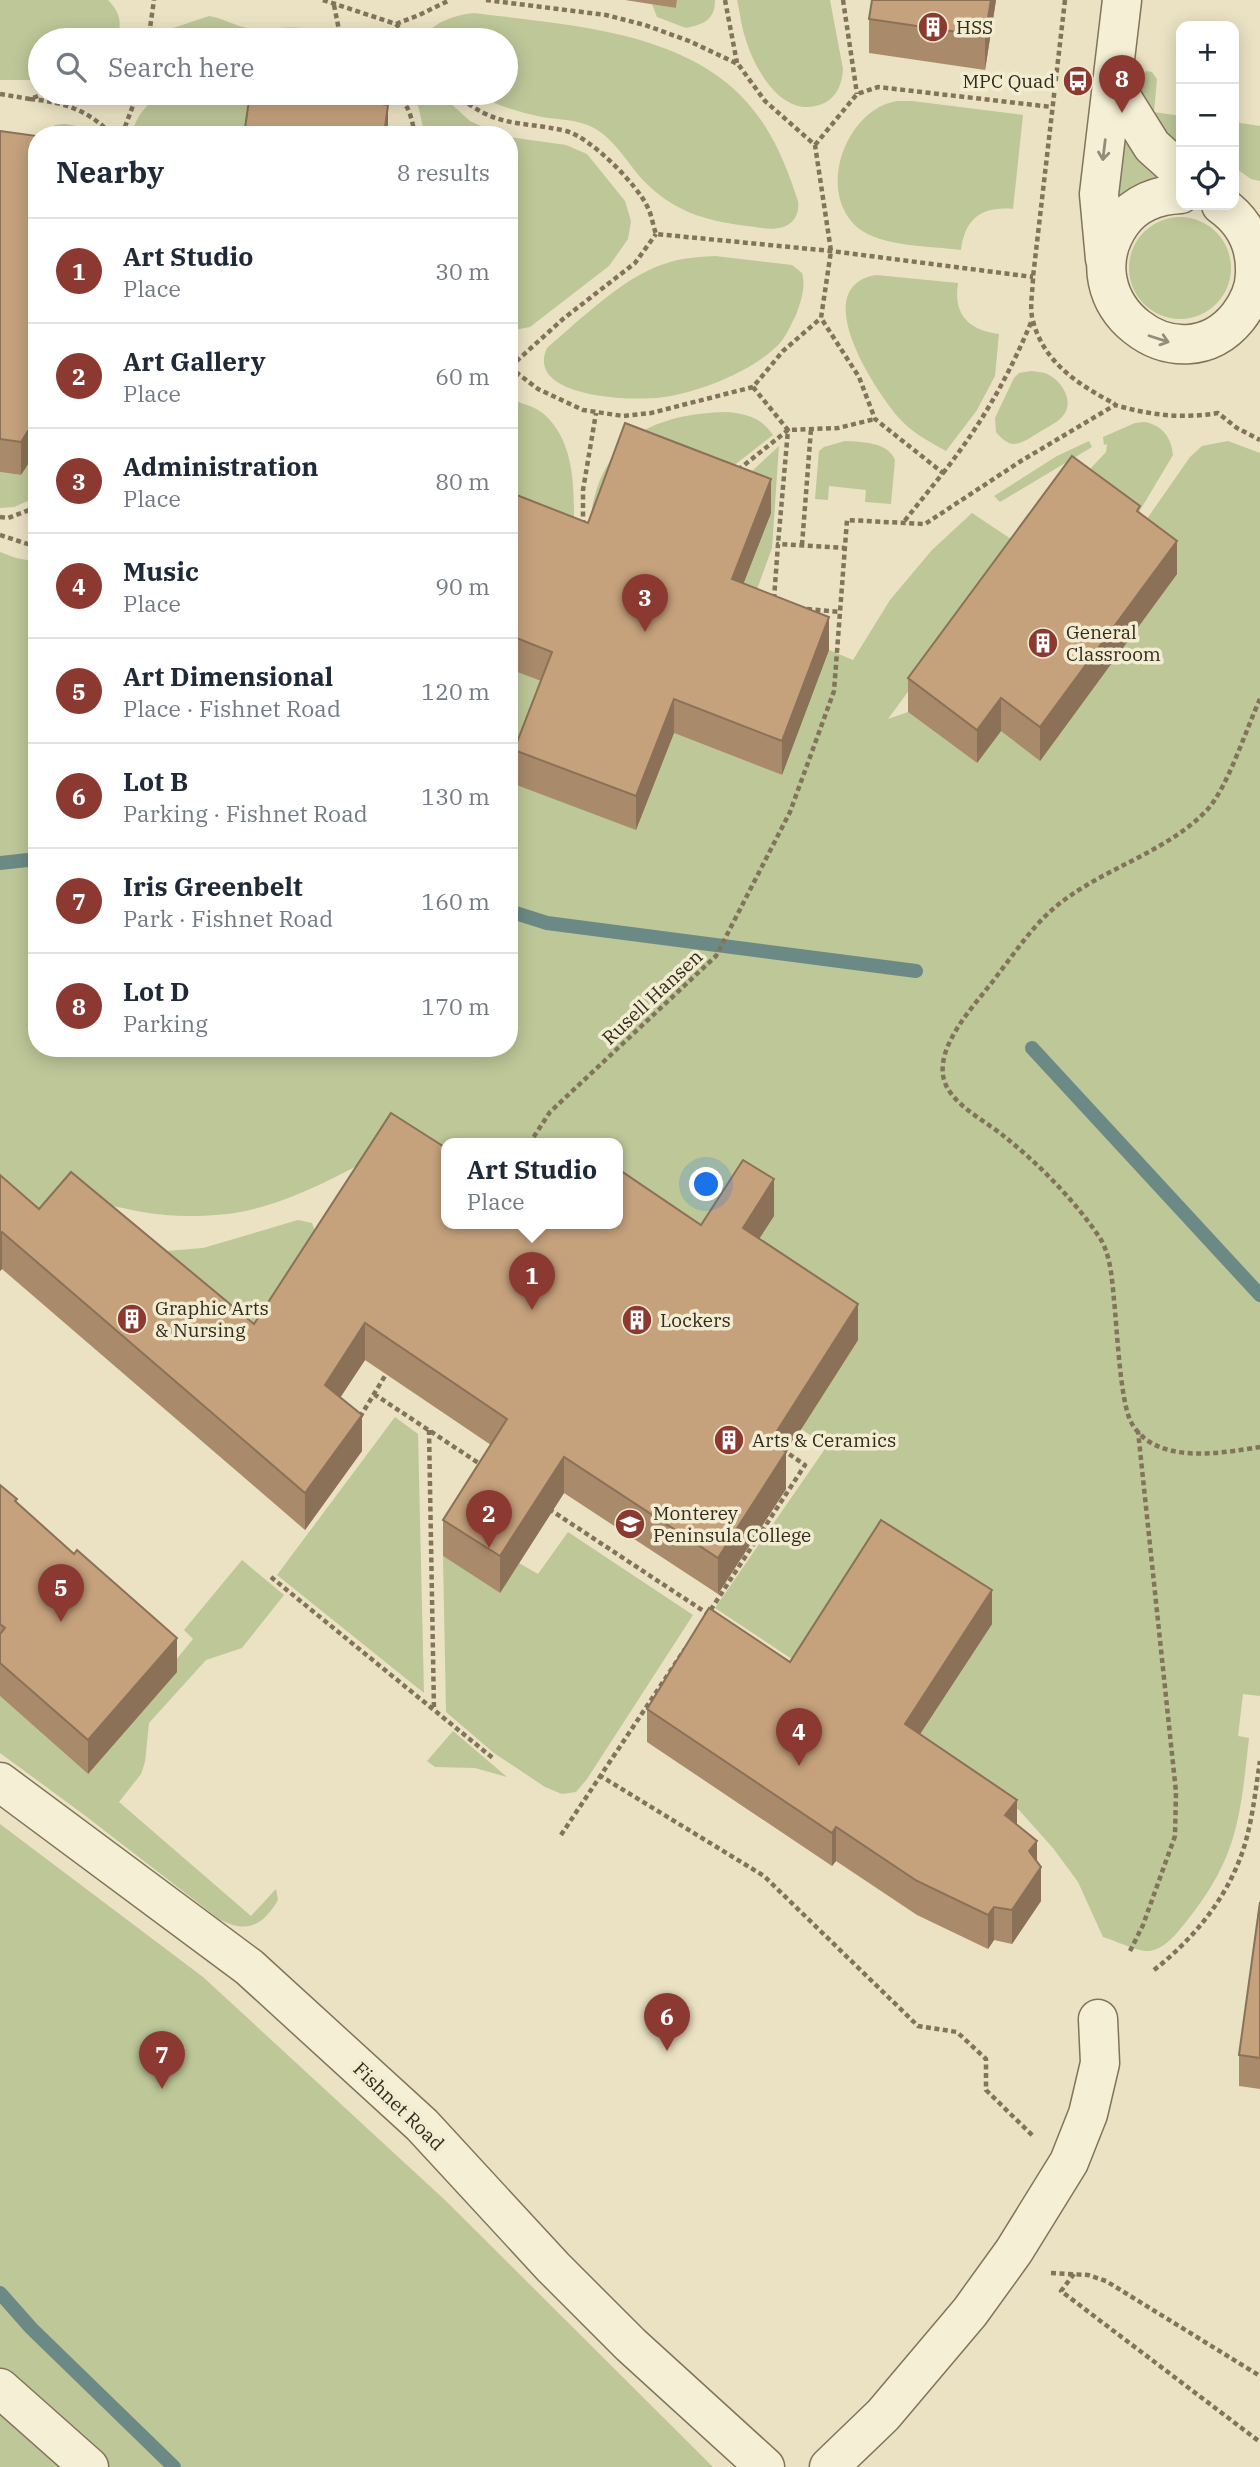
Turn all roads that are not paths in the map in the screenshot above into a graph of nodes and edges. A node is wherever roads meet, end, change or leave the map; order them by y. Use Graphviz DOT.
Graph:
graph roads {
  1 [pos="1122,0"];
  2 [pos="1112,82"];
  3 [pos="1176,168"];
  4 [pos="1176,194"];
  5 [pos="1228,210"];
  6 [pos="1106,269"];
  7 [pos="0,1782"];
  8 [pos="1098,2019"];
  9 [pos="0,2388"];
  10 [pos="89,2467"];
  11 [pos="765,2467"];
  12 [pos="829,2467"];
  1 -- 2 [label="street"];
  2 -- 3 [label="street"];
  2 -- 6 [label="street, one-way"];
  4 -- 6 [label="street"];
  6 -- 5 [label="street, one-way"];
  7 -- 11 [label="street, Fishnet Road"];
  8 -- 12 [label="street"];
  9 -- 10 [label="street"];
}
